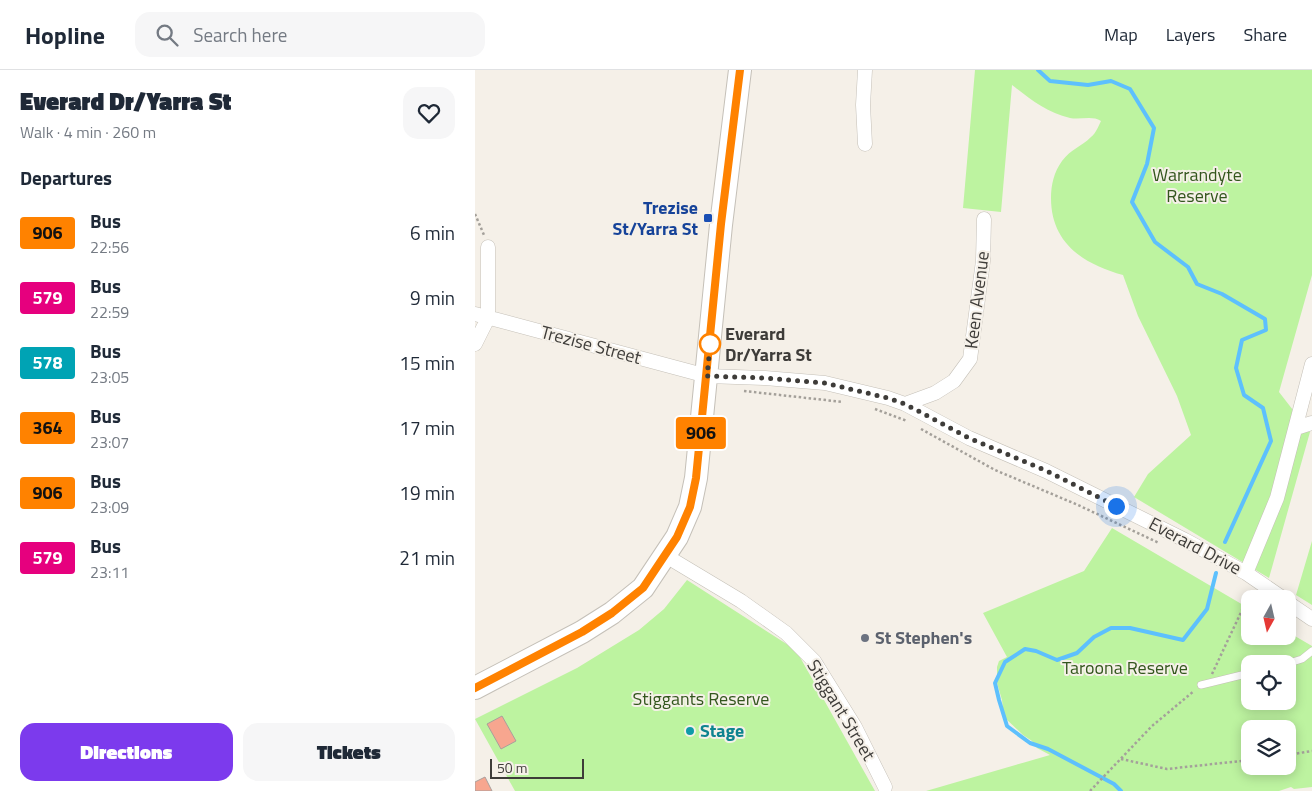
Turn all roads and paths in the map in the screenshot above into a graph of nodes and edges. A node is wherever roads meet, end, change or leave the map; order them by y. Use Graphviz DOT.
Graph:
graph roads {
  1 [pos="865,70"];
  2 [pos="735,73"];
  3 [pos="865,144"];
  4 [pos="475,214"];
  5 [pos="984,219"];
  6 [pos="489,247"];
  7 [pos="481,316"];
  8 [pos="475,344"];
  9 [pos="1312,364"];
  10 [pos="707,376"];
  11 [pos="737,391"];
  12 [pos="844,402"];
  13 [pos="905,404"];
  14 [pos="867,407"];
  15 [pos="907,421"];
  16 [pos="1312,423"];
  17 [pos="915,426"];
  18 [pos="1296,428"];
  19 [pos="1160,543"];
  20 [pos="666,556"];
  21 [pos="1251,576"];
  22 [pos="1270,590"];
  23 [pos="1296,608"];
  24 [pos="1312,619"];
  25 [pos="1312,651"];
  26 [pos="1296,662"];
  27 [pos="1241,675"];
  28 [pos="1204,685"];
  29 [pos="475,688"];
  30 [pos="1312,751"];
  31 [pos="1296,754"];
  32 [pos="1121,759"];
  33 [pos="1241,761"];
  34 [pos="885,787"];
  35 [pos="1090,791"];
  1 -- 3 [label="street"];
  2 -- 10 [label="main road"];
  4 -- 6 [label="path"];
  5 -- 13 [label="street, Keen Avenue"];
  6 -- 7 [label="street"];
  7 -- 8 [label="street"];
  7 -- 10 [label="street, Trezise Street"];
  9 -- 18 [label="street"];
  10 -- 13 [label="street, Everard Drive"];
  10 -- 20 [label="main road"];
  11 -- 12 [label="path"];
  13 -- 21 [label="street, Everard Drive"];
  14 -- 15 [label="path"];
  16 -- 18 [label="street"];
  17 -- 19 [label="path"];
  18 -- 21 [label="street"];
  20 -- 29 [label="main road"];
  20 -- 34 [label="street, Stiggant Street"];
  21 -- 22 [label="street, Everard Drive"];
  21 -- 28 [label="path"];
  23 -- 24 [label="street"];
  25 -- 26 [label="lane"];
  27 -- 28 [label="lane"];
  28 -- 32 [label="path"];
  30 -- 31 [label="path"];
  32 -- 33 [label="path"];
  32 -- 35 [label="path"];
}
